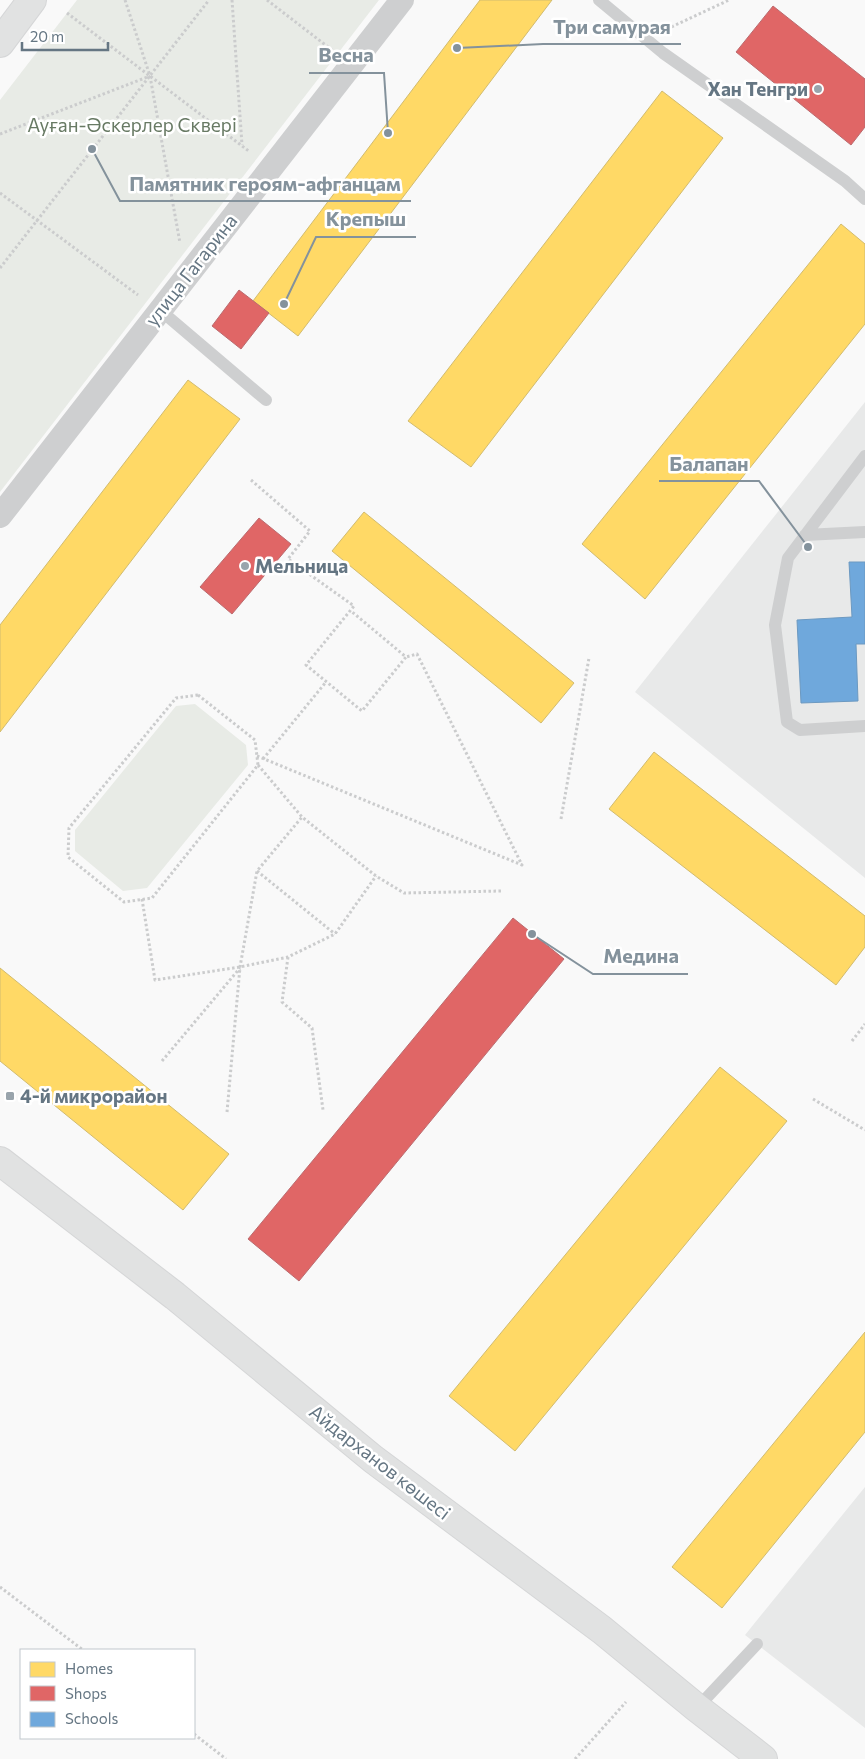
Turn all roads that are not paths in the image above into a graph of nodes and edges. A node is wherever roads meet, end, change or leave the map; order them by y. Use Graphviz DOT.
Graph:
graph roads {
  1 [pos="32,0"];
  2 [pos="402,0"];
  3 [pos="599,0"];
  4 [pos="0,43"];
  5 [pos="865,199"];
  6 [pos="160,310"];
  7 [pos="266,400"];
  8 [pos="865,456"];
  9 [pos="0,516"];
  10 [pos="865,532"];
  11 [pos="806,535"];
  12 [pos="865,726"];
  13 [pos="0,1161"];
  14 [pos="757,1644"];
  15 [pos="697,1708"];
  16 [pos="763,1759"];
  1 -- 4 [label="street"];
  2 -- 6 [label="street, улица Гагарина"];
  3 -- 5 [label="lane"];
  6 -- 7 [label="lane"];
  6 -- 9 [label="street, улица Гагарина"];
  8 -- 11 [label="lane"];
  10 -- 11 [label="lane"];
  11 -- 12 [label="lane"];
  13 -- 15 [label="street, Айдарханов көшесі"];
  14 -- 15 [label="lane"];
  15 -- 16 [label="street, Айдарханов көшесі"];
}
